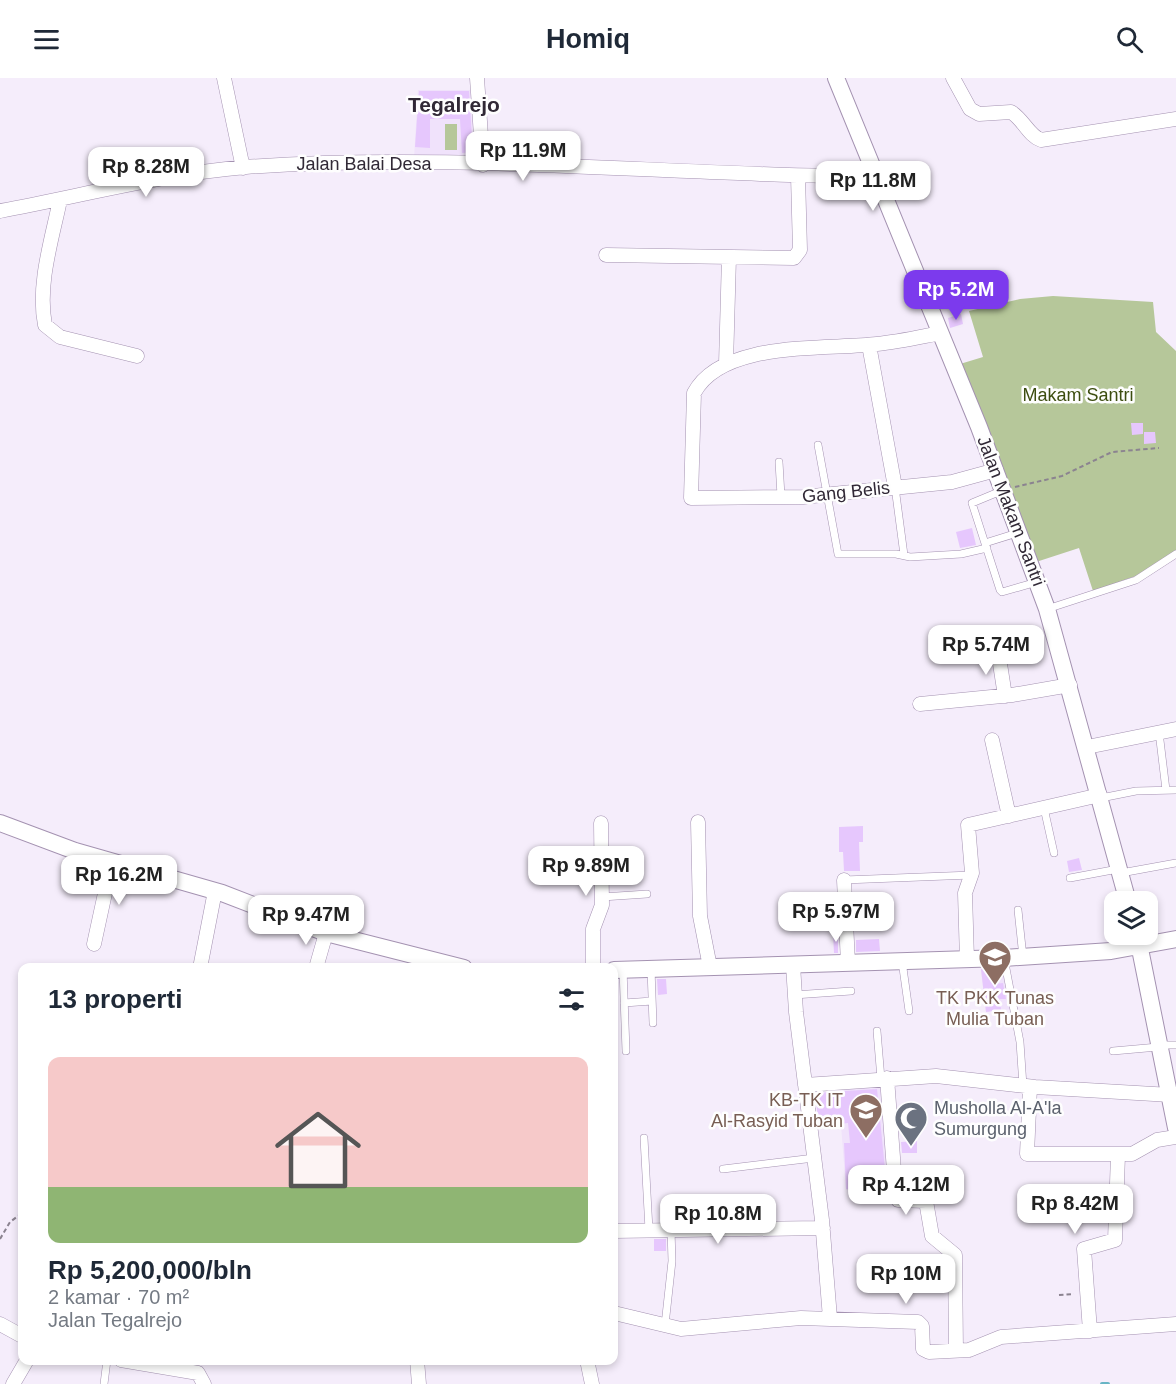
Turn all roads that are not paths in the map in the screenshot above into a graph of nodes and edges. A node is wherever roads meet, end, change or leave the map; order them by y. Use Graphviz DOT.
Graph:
graph roads {
  1 [pos="224,78"];
  2 [pos="477,78"];
  3 [pos="836,78"];
  4 [pos="953,78"];
  5 [pos="1176,119"];
  6 [pos="483,165"];
  7 [pos="243,168"];
  8 [pos="876,173"];
  9 [pos="798,176"];
  10 [pos="60,200"];
  11 [pos="0,212"];
  12 [pos="606,255"];
  13 [pos="729,257"];
  14 [pos="941,333"];
  15 [pos="869,345"];
  16 [pos="137,356"];
  17 [pos="726,364"];
  18 [pos="818,445"];
  19 [pos="779,462"];
  20 [pos="996,470"];
  21 [pos="895,487"];
  22 [pos="1004,491"];
  23 [pos="826,494"];
  24 [pos="781,496"];
  25 [pos="1020,532"];
  26 [pos="986,546"];
  27 [pos="1176,554"];
  28 [pos="904,555"];
  29 [pos="1038,582"];
  30 [pos="1047,609"];
  31 [pos="998,651"];
  32 [pos="1070,685"];
  33 [pos="1005,696"];
  34 [pos="920,705"];
  35 [pos="1176,729"];
  36 [pos="1159,732"];
  37 [pos="992,740"];
  38 [pos="1087,747"];
  39 [pos="1166,790"];
  40 [pos="1176,790"];
  41 [pos="1100,796"];
  42 [pos="1044,808"];
  43 [pos="1008,816"];
  44 [pos="698,822"];
  45 [pos="0,823"];
  46 [pos="601,823"];
  47 [pos="1053,853"];
  48 [pos="112,861"];
  49 [pos="1176,863"];
  50 [pos="1120,871"];
  51 [pos="972,874"];
  52 [pos="1070,878"];
  53 [pos="844,880"];
  54 [pos="215,891"];
  55 [pos="1125,891"];
  56 [pos="647,894"];
  57 [pos="602,897"];
  58 [pos="1018,910"];
  59 [pos="326,933"];
  60 [pos="1176,939"];
  61 [pos="1158,940"];
  62 [pos="94,944"];
  63 [pos="1110,945"];
  64 [pos="1140,945"];
  65 [pos="1023,957"];
  66 [pos="1004,958"];
  67 [pos="967,960"];
  68 [pos="902,962"];
  69 [pos="201,963"];
  70 [pos="317,963"];
  71 [pos="444,963"];
  72 [pos="593,963"];
  73 [pos="848,963"];
  74 [pos="793,965"];
  75 [pos="710,967"];
  76 [pos="618,969"];
  77 [pos="651,969"];
  78 [pos="851,991"];
  79 [pos="794,995"];
  80 [pos="624,1002"];
  81 [pos="652,1002"];
  82 [pos="909,1011"];
  83 [pos="653,1023"];
  84 [pos="877,1031"];
  85 [pos="1166,1046"];
  86 [pos="626,1050"];
  87 [pos="1113,1051"];
  88 [pos="884,1078"];
  89 [pos="805,1085"];
  90 [pos="1026,1086"];
  91 [pos="1171,1095"];
  92 [pos="1176,1122"];
  93 [pos="1176,1128"];
  94 [pos="1176,1137"];
  95 [pos="644,1138"];
  96 [pos="1118,1155"];
  97 [pos="814,1158"];
  98 [pos="723,1169"];
  99 [pos="823,1228"];
  100 [pos="649,1230"];
  101 [pos="671,1230"];
  102 [pos="618,1231"];
  103 [pos="618,1313"];
  104 [pos="830,1318"];
  105 [pos="0,1324"];
  106 [pos="666,1324"];
  107 [pos="1176,1324"];
  108 [pos="1090,1330"];
  109 [pos="18,1334"];
  110 [pos="956,1351"];
  111 [pos="24,1365"];
  112 [pos="106,1365"];
  113 [pos="150,1365"];
  114 [pos="417,1365"];
  115 [pos="588,1365"];
  116 [pos="13,1384"];
  117 [pos="104,1384"];
  118 [pos="204,1384"];
  119 [pos="419,1384"];
  120 [pos="592,1384"];
  1 -- 7 [label="street"];
  2 -- 6 [label="street"];
  3 -- 8 [label="street, Jalan Makam Santri"];
  4 -- 5 [label="street"];
  6 -- 7 [label="street, Jalan Balai Desa"];
  6 -- 9 [label="street, Jalan Balai Desa"];
  7 -- 10 [label="street, Jalan Balai Desa"];
  8 -- 9 [label="street, Jalan Balai Desa"];
  8 -- 14 [label="street, Jalan Makam Santri"];
  9 -- 13 [label="street"];
  10 -- 11 [label="street, Jalan Balai Desa"];
  10 -- 16 [label="street"];
  12 -- 13 [label="street"];
  13 -- 17 [label="street"];
  14 -- 15 [label="street"];
  14 -- 20 [label="street, Jalan Makam Santri"];
  15 -- 17 [label="street"];
  15 -- 21 [label="street"];
  17 -- 24 [label="street, Gang Belis"];
  18 -- 23 [label="lane"];
  19 -- 24 [label="lane"];
  20 -- 21 [label="street, Gang Belis"];
  20 -- 22 [label="street, Jalan Makam Santri"];
  21 -- 23 [label="street, Gang Belis"];
  21 -- 28 [label="lane"];
  22 -- 25 [label="street, Jalan Makam Santri"];
  22 -- 26 [label="lane"];
  23 -- 24 [label="street, Gang Belis"];
  23 -- 28 [label="lane"];
  25 -- 26 [label="lane"];
  25 -- 29 [label="street, Jalan Makam Santri"];
  26 -- 28 [label="lane"];
  26 -- 29 [label="lane"];
  27 -- 30 [label="lane"];
  29 -- 30 [label="street, Jalan Makam Santri"];
  30 -- 32 [label="street, Jalan Makam Santri"];
  31 -- 33 [label="street"];
  32 -- 33 [label="street"];
  32 -- 38 [label="street, Jalan Makam Santri"];
  33 -- 34 [label="street"];
  35 -- 36 [label="street"];
  36 -- 38 [label="street"];
  36 -- 39 [label="lane"];
  37 -- 43 [label="street"];
  38 -- 41 [label="street, Jalan Makam Santri"];
  39 -- 40 [label="lane"];
  39 -- 41 [label="lane"];
  41 -- 42 [label="street"];
  41 -- 50 [label="street, Jalan Makam Santri"];
  42 -- 43 [label="street"];
  42 -- 47 [label="lane"];
  43 -- 51 [label="street"];
  44 -- 75 [label="street"];
  45 -- 48 [label="street"];
  46 -- 57 [label="street"];
  48 -- 54 [label="street"];
  48 -- 62 [label="street"];
  49 -- 50 [label="lane"];
  50 -- 52 [label="lane"];
  50 -- 55 [label="street, Jalan Makam Santri"];
  51 -- 53 [label="lane"];
  51 -- 67 [label="street"];
  53 -- 73 [label="street"];
  54 -- 59 [label="street"];
  54 -- 69 [label="street"];
  56 -- 57 [label="lane"];
  57 -- 72 [label="street"];
  58 -- 65 [label="lane"];
  59 -- 70 [label="street"];
  59 -- 71 [label="street"];
  60 -- 61 [label="street"];
  63 -- 65 [label="street"];
  64 -- 85 [label="street"];
  65 -- 66 [label="street"];
  66 -- 67 [label="street"];
  66 -- 90 [label="lane"];
  67 -- 68 [label="street"];
  68 -- 73 [label="street"];
  68 -- 82 [label="lane"];
  73 -- 74 [label="street"];
  74 -- 75 [label="street"];
  74 -- 79 [label="street"];
  75 -- 77 [label="street"];
  76 -- 77 [label="street"];
  76 -- 80 [label="lane"];
  77 -- 81 [label="lane"];
  78 -- 79 [label="lane"];
  79 -- 89 [label="street"];
  80 -- 81 [label="lane"];
  80 -- 86 [label="lane"];
  81 -- 83 [label="lane"];
  84 -- 88 [label="lane"];
  85 -- 87 [label="lane"];
  85 -- 91 [label="street"];
  88 -- 89 [label="street"];
  88 -- 90 [label="street"];
  88 -- 110 [label="street"];
  89 -- 97 [label="street"];
  90 -- 91 [label="street"];
  90 -- 96 [label="street"];
  91 -- 92 [label="street"];
  92 -- 93 [label="street"];
  94 -- 96 [label="street"];
  95 -- 100 [label="lane"];
  96 -- 108 [label="street"];
  97 -- 98 [label="lane"];
  97 -- 99 [label="street"];
  99 -- 101 [label="street"];
  99 -- 104 [label="street"];
  100 -- 101 [label="street"];
  100 -- 102 [label="street"];
  101 -- 106 [label="lane"];
  103 -- 106 [label="street"];
  104 -- 106 [label="street"];
  104 -- 110 [label="street"];
  105 -- 109 [label="street"];
  107 -- 108 [label="street"];
  108 -- 110 [label="street"];
  111 -- 116 [label="street"];
  112 -- 117 [label="lane"];
  113 -- 118 [label="street"];
  114 -- 119 [label="street"];
  115 -- 120 [label="street"];
}
